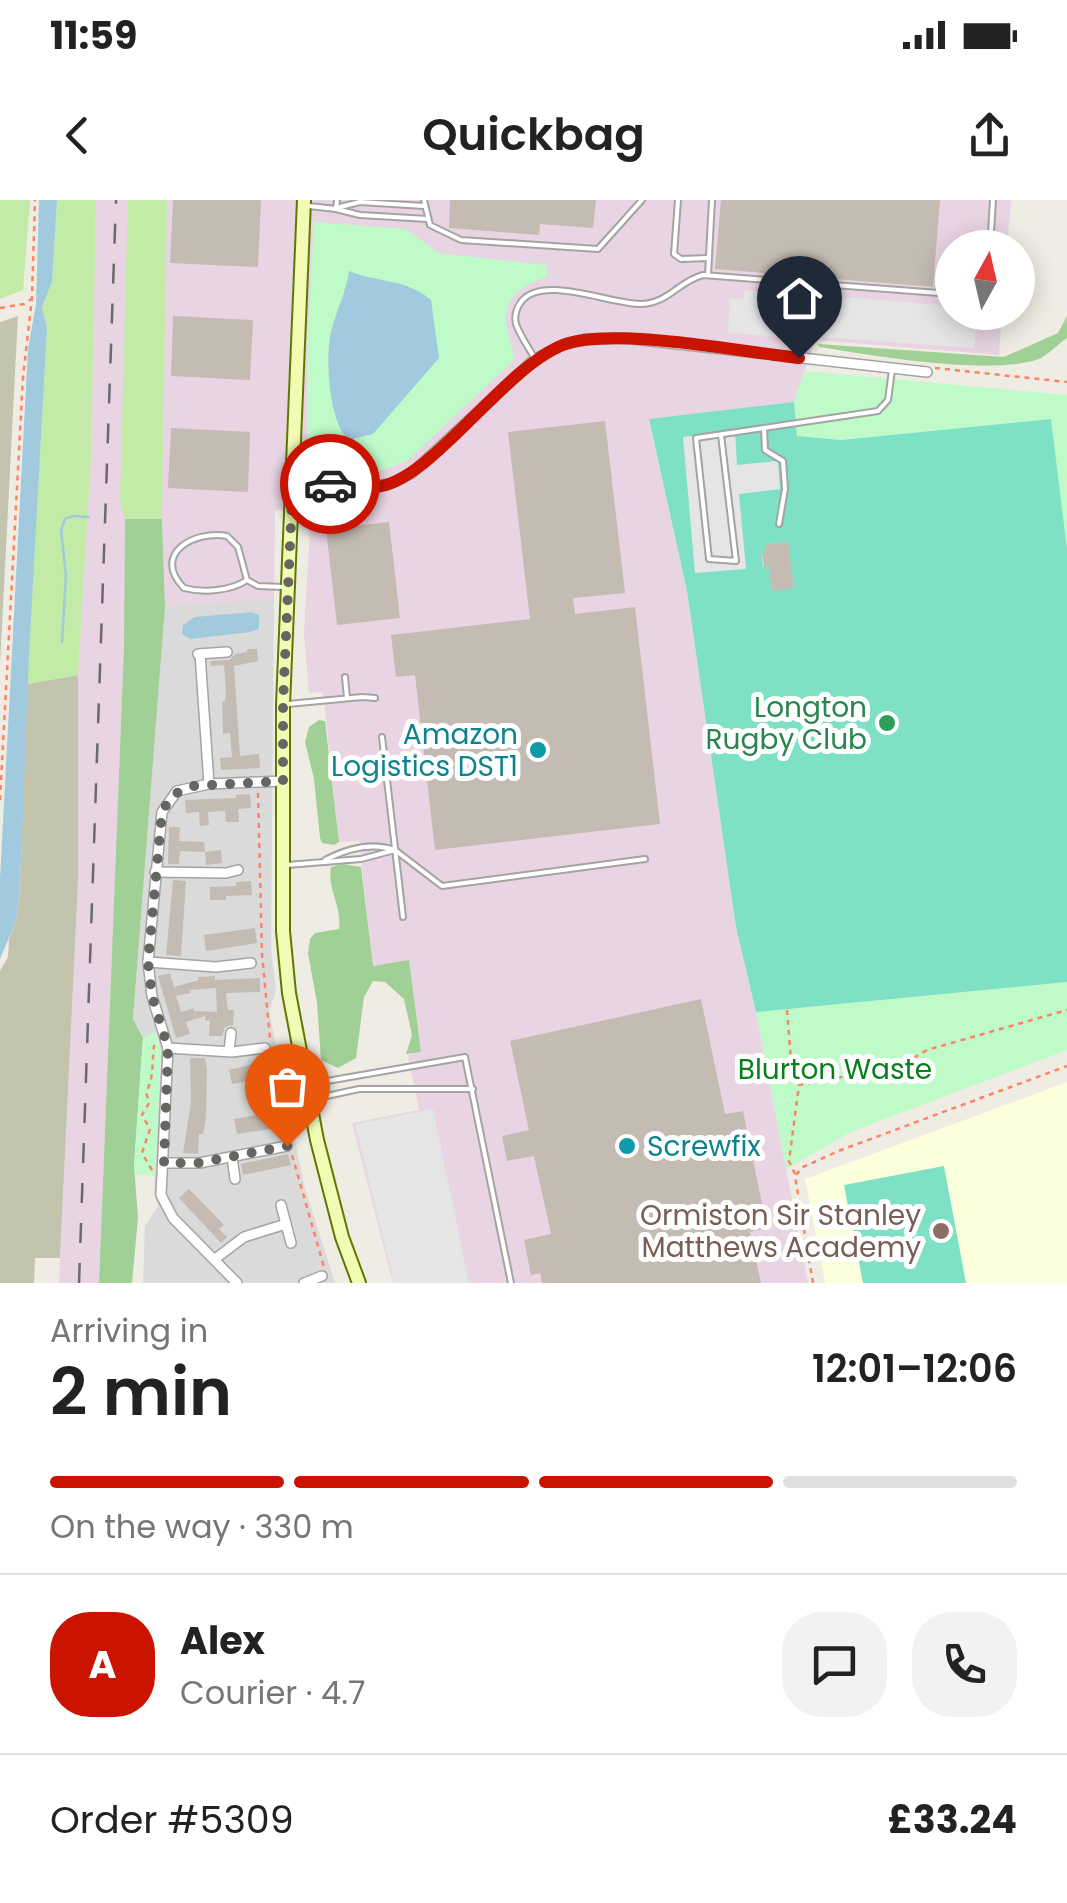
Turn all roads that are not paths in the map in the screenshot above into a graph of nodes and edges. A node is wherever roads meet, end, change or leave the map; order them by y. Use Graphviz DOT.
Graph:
graph roads {
  1 [pos="337,200"];
  2 [pos="642,200"];
  3 [pos="678,200"];
  4 [pos="712,200"];
  5 [pos="993,200"];
  6 [pos="304,203"];
  7 [pos="424,203"];
  8 [pos="336,208"];
  9 [pos="428,219"];
  10 [pos="991,230"];
  11 [pos="708,258"];
  12 [pos="708,275"];
  13 [pos="935,293"];
  14 [pos="805,309"];
  15 [pos="535,358"];
  16 [pos="799,358"];
  17 [pos="892,369"];
  18 [pos="927,372"];
  19 [pos="764,428"];
  20 [pos="721,435"];
  21 [pos="293,477"];
  22 [pos="376,487"];
  23 [pos="292,496"];
  24 [pos="779,524"];
  25 [pos="247,580"];
  26 [pos="289,587"];
  27 [pos="227,652"];
  28 [pos="345,677"];
  29 [pos="347,698"];
  30 [pos="374,698"];
  31 [pos="283,704"];
  32 [pos="382,737"];
  33 [pos="283,781"];
  34 [pos="209,784"];
  35 [pos="395,850"];
  36 [pos="645,859"];
  37 [pos="325,860"];
  38 [pos="282,866"];
  39 [pos="238,870"];
  40 [pos="155,872"];
  41 [pos="403,917"];
  42 [pos="148,962"];
  43 [pos="251,963"];
  44 [pos="231,1032"];
  45 [pos="168,1048"];
  46 [pos="265,1048"];
  47 [pos="229,1052"];
  48 [pos="306,1085"];
  49 [pos="473,1089"];
  50 [pos="308,1100"];
  51 [pos="287,1146"];
  52 [pos="232,1157"];
  53 [pos="163,1168"];
  54 [pos="235,1179"];
  55 [pos="281,1205"];
  56 [pos="286,1224"];
  57 [pos="291,1243"];
  58 [pos="215,1259"];
  59 [pos="323,1272"];
  60 [pos="236,1283"];
  61 [pos="304,1283"];
  62 [pos="359,1283"];
  63 [pos="511,1283"];
  1 -- 8 [label="lane"];
  2 -- 9 [label="lane"];
  3 -- 11 [label="lane"];
  4 -- 11 [label="lane"];
  5 -- 10 [label="lane"];
  6 -- 8 [label="lane"];
  6 -- 21 [label="main road"];
  7 -- 8 [label="lane"];
  7 -- 9 [label="lane"];
  8 -- 9 [label="lane"];
  11 -- 12 [label="lane"];
  12 -- 13 [label="lane"];
  12 -- 15 [label="lane"];
  14 -- 16 [label="lane"];
  15 -- 16 [label="street"];
  15 -- 22 [label="street"];
  16 -- 17 [label="street"];
  17 -- 18 [label="street"];
  17 -- 19 [label="lane"];
  19 -- 20 [label="lane"];
  19 -- 24 [label="lane"];
  20 -- 20 [label="lane"];
  21 -- 22 [label="street"];
  21 -- 23 [label="main road"];
  22 -- 23 [label="street"];
  23 -- 26 [label="main road"];
  25 -- 25 [label="lane"];
  25 -- 26 [label="lane"];
  26 -- 31 [label="main road"];
  27 -- 34 [label="street"];
  28 -- 29 [label="lane"];
  29 -- 30 [label="lane"];
  29 -- 31 [label="lane"];
  31 -- 33 [label="main road"];
  32 -- 35 [label="lane"];
  33 -- 34 [label="street"];
  33 -- 38 [label="main road"];
  34 -- 40 [label="street"];
  35 -- 36 [label="lane"];
  35 -- 37 [label="lane"];
  35 -- 37 [label="lane"];
  35 -- 41 [label="lane"];
  37 -- 38 [label="lane"];
  38 -- 48 [label="main road"];
  39 -- 40 [label="street"];
  40 -- 42 [label="street"];
  42 -- 43 [label="street"];
  42 -- 45 [label="street"];
  44 -- 47 [label="street"];
  45 -- 47 [label="street"];
  45 -- 53 [label="street"];
  46 -- 47 [label="street"];
  48 -- 49 [label="lane"];
  48 -- 50 [label="main road"];
  49 -- 50 [label="lane"];
  49 -- 63 [label="lane"];
  50 -- 62 [label="main road"];
  51 -- 52 [label="street"];
  52 -- 53 [label="street"];
  52 -- 54 [label="street"];
  53 -- 58 [label="street"];
  55 -- 56 [label="street"];
  56 -- 57 [label="street"];
  56 -- 58 [label="street"];
  58 -- 60 [label="street"];
  59 -- 61 [label="street"];
}
